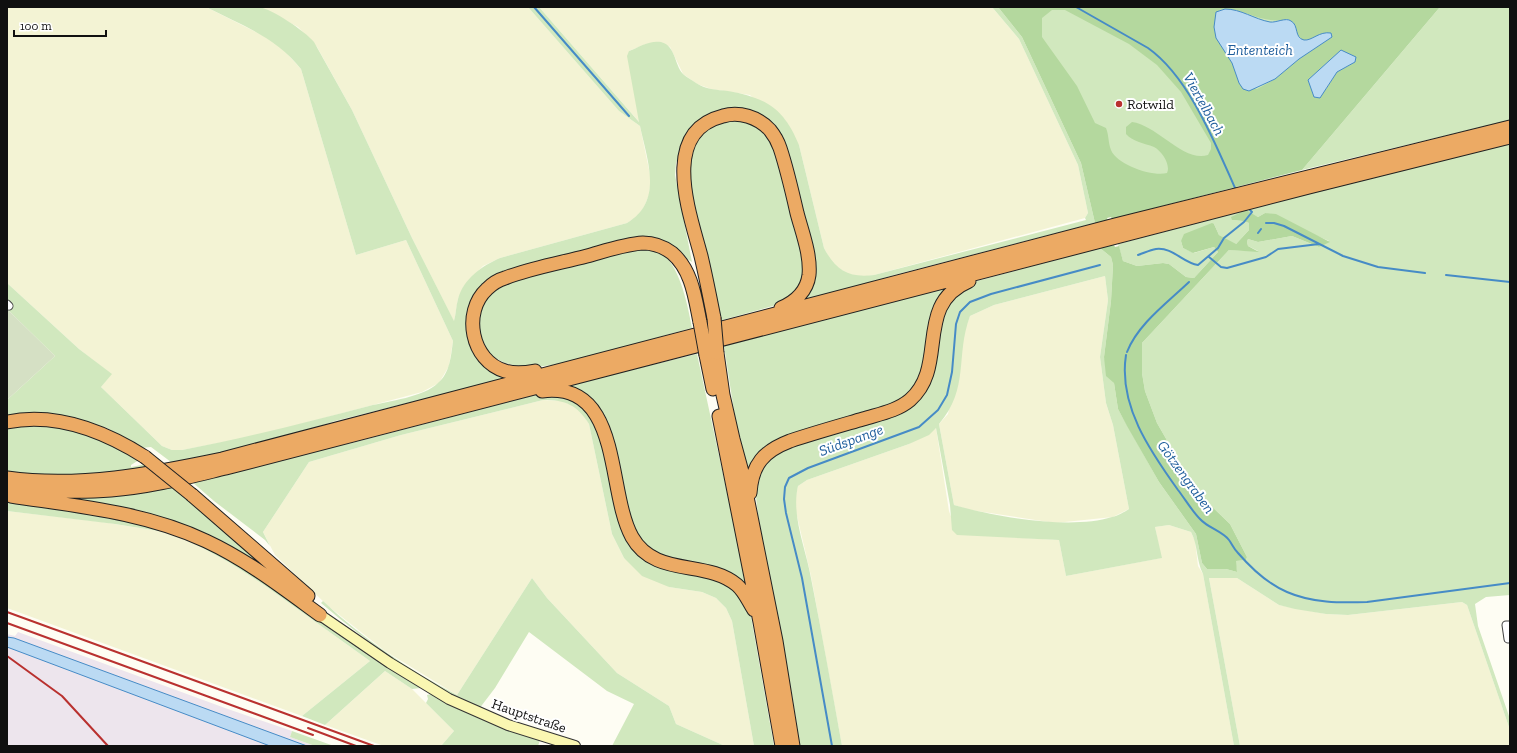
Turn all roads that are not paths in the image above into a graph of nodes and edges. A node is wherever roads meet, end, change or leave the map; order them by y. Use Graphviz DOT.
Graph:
graph roads {
  1 [pos="1510,127"];
  2 [pos="1510,137"];
  3 [pos="994,269"];
  4 [pos="757,319"];
  5 [pos="712,354"];
  6 [pos="555,372"];
  7 [pos="515,393"];
  8 [pos="7,422"];
  9 [pos="7,478"];
  10 [pos="7,488"];
  11 [pos="7,496"];
  12 [pos="749,507"];
  13 [pos="322,613"];
  14 [pos="760,622"];
  15 [pos="1510,624"];
  16 [pos="1510,638"];
  17 [pos="575,746"];
  18 [pos="782,746"];
  19 [pos="793,746"];
  1 -- 4 [label="highway"];
  2 -- 3 [label="highway"];
  3 -- 7 [label="highway"];
  3 -- 12 [label="highway"];
  4 -- 5 [label="highway, bridge"];
  4 -- 6 [label="highway"];
  5 -- 6 [label="highway, bridge"];
  5 -- 12 [label="highway"];
  5 -- 14 [label="highway"];
  6 -- 9 [label="highway"];
  7 -- 10 [label="highway"];
  7 -- 14 [label="highway"];
  8 -- 13 [label="highway, bridge"];
  11 -- 13 [label="highway"];
  12 -- 19 [label="highway"];
  13 -- 17 [label="main road, Hauptstraße"];
  14 -- 18 [label="highway"];
  15 -- 16 [label="street"];
}
